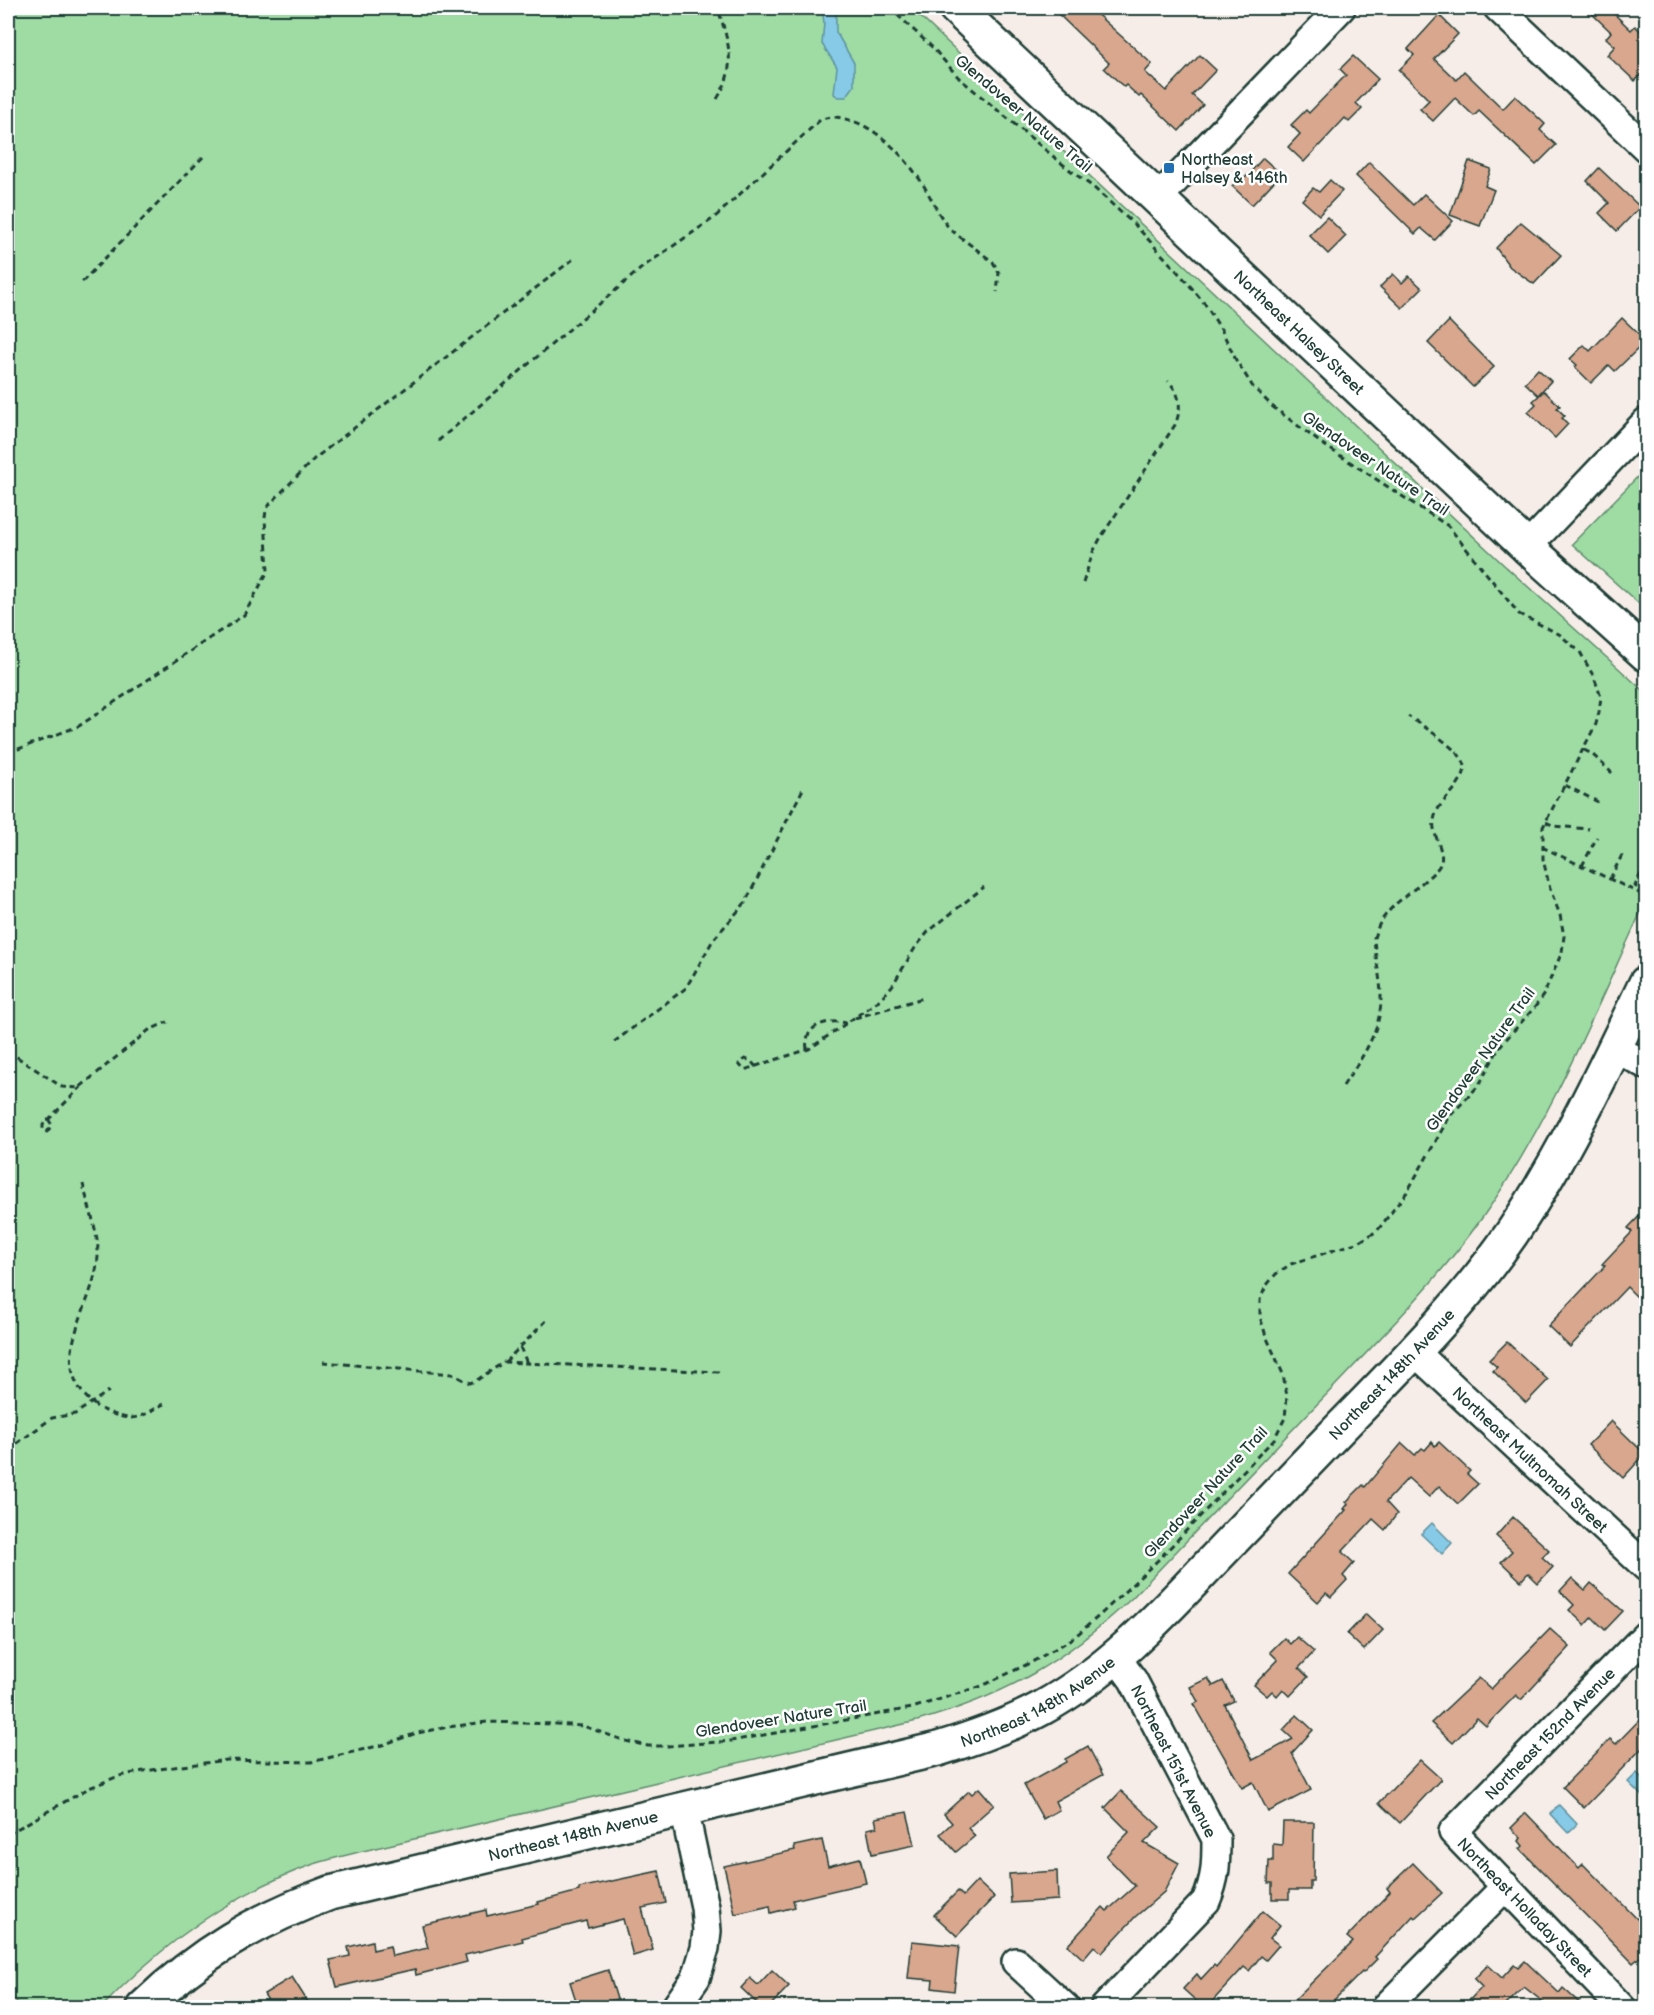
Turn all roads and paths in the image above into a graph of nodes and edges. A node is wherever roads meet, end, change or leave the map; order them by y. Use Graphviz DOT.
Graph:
graph roads {
  1 [pos="718,8"];
  2 [pos="890,8"];
  3 [pos="956,8"];
  4 [pos="1341,8"];
  5 [pos="1498,8"];
  6 [pos="717,99"];
  7 [pos="1647,148"];
  8 [pos="204,156"];
  9 [pos="1158,198"];
  10 [pos="576,257"];
  11 [pos="82,282"];
  12 [pos="997,292"];
  13 [pos="1168,381"];
  14 [pos="1647,422"];
  15 [pos="438,441"];
  16 [pos="1527,547"];
  17 [pos="1083,583"];
  18 [pos="1647,654"];
  19 [pos="1408,716"];
  20 [pos="1584,750"];
  21 [pos="8,753"];
  22 [pos="1612,773"];
  23 [pos="1565,785"];
  24 [pos="803,789"];
  25 [pos="1598,802"];
  26 [pos="1545,822"];
  27 [pos="1589,829"];
  28 [pos="1597,837"];
  29 [pos="1542,847"];
  30 [pos="1624,851"];
  31 [pos="1647,863"];
  32 [pos="1582,866"];
  33 [pos="1610,879"];
  34 [pos="984,887"];
  35 [pos="1647,982"];
  36 [pos="923,998"];
  37 [pos="852,1019"];
  38 [pos="168,1022"];
  39 [pos="846,1023"];
  40 [pos="614,1042"];
  41 [pos="1615,1048"];
  42 [pos="807,1049"];
  43 [pos="8,1051"];
  44 [pos="1647,1065"];
  45 [pos="756,1066"];
  46 [pos="87,1082"];
  47 [pos="1343,1086"];
  48 [pos="48,1119"];
  49 [pos="83,1184"];
  50 [pos="546,1321"];
  51 [pos="520,1347"];
  52 [pos="1414,1351"];
  53 [pos="323,1362"];
  54 [pos="504,1362"];
  55 [pos="527,1363"];
  56 [pos="721,1372"];
  57 [pos="109,1391"];
  58 [pos="92,1402"];
  59 [pos="164,1404"];
  60 [pos="8,1450"];
  61 [pos="1647,1567"];
  62 [pos="1647,1635"];
  63 [pos="1116,1657"];
  64 [pos="684,1809"];
  65 [pos="1453,1832"];
  66 [pos="8,1834"];
  67 [pos="1506,1886"];
  68 [pos="1016,1962"];
  69 [pos="143,2007"];
  70 [pos="675,2007"];
  71 [pos="1066,2007"];
  72 [pos="1104,2007"];
  73 [pos="1384,2007"];
  74 [pos="1622,2007"];
  1 -- 6 [label="path"];
  2 -- 20 [label="path, Glendoveer Nature Trail"];
  3 -- 9 [label="main road, Northeast Halsey Street"];
  4 -- 9 [label="street"];
  5 -- 7 [label="street"];
  8 -- 11 [label="path"];
  9 -- 16 [label="main road, Northeast Halsey Street"];
  10 -- 21 [label="path"];
  12 -- 15 [label="path"];
  13 -- 17 [label="path"];
  14 -- 16 [label="street"];
  16 -- 18 [label="main road, Northeast Halsey Street"];
  19 -- 47 [label="path"];
  20 -- 22 [label="path"];
  20 -- 23 [label="path, Glendoveer Nature Trail"];
  23 -- 25 [label="path"];
  23 -- 26 [label="path, Glendoveer Nature Trail"];
  24 -- 40 [label="path"];
  26 -- 27 [label="path"];
  26 -- 29 [label="path, Glendoveer Nature Trail"];
  28 -- 32 [label="path"];
  29 -- 32 [label="path"];
  29 -- 66 [label="path, Glendoveer Nature Trail"];
  30 -- 33 [label="path"];
  31 -- 33 [label="path"];
  32 -- 33 [label="path"];
  34 -- 37 [label="path"];
  35 -- 41 [label="main road, Northeast 148th Avenue"];
  36 -- 37 [label="path"];
  37 -- 39 [label="path"];
  38 -- 46 [label="path"];
  39 -- 42 [label="path"];
  39 -- 42 [label="path"];
  41 -- 44 [label="street"];
  41 -- 52 [label="main road, Northeast 148th Avenue"];
  42 -- 45 [label="path"];
  43 -- 46 [label="path"];
  45 -- 45 [label="path"];
  46 -- 48 [label="path"];
  49 -- 58 [label="path"];
  50 -- 51 [label="path"];
  51 -- 54 [label="path"];
  51 -- 55 [label="path"];
  52 -- 61 [label="street, Northeast Multnomah Street"];
  52 -- 63 [label="main road, Northeast 148th Avenue"];
  53 -- 54 [label="path"];
  54 -- 55 [label="path"];
  55 -- 56 [label="path"];
  57 -- 58 [label="path"];
  58 -- 59 [label="path"];
  58 -- 60 [label="path"];
  62 -- 65 [label="street, Northeast 152nd Avenue"];
  63 -- 64 [label="main road, Northeast 148th Avenue"];
  63 -- 72 [label="street, Northeast 151st Avenue"];
  64 -- 69 [label="main road, Northeast 148th Avenue"];
  64 -- 70 [label="street"];
  65 -- 67 [label="street, Northeast Holladay Street"];
  67 -- 73 [label="street"];
  67 -- 74 [label="street, Northeast Holladay Street"];
  68 -- 71 [label="street"];
}
